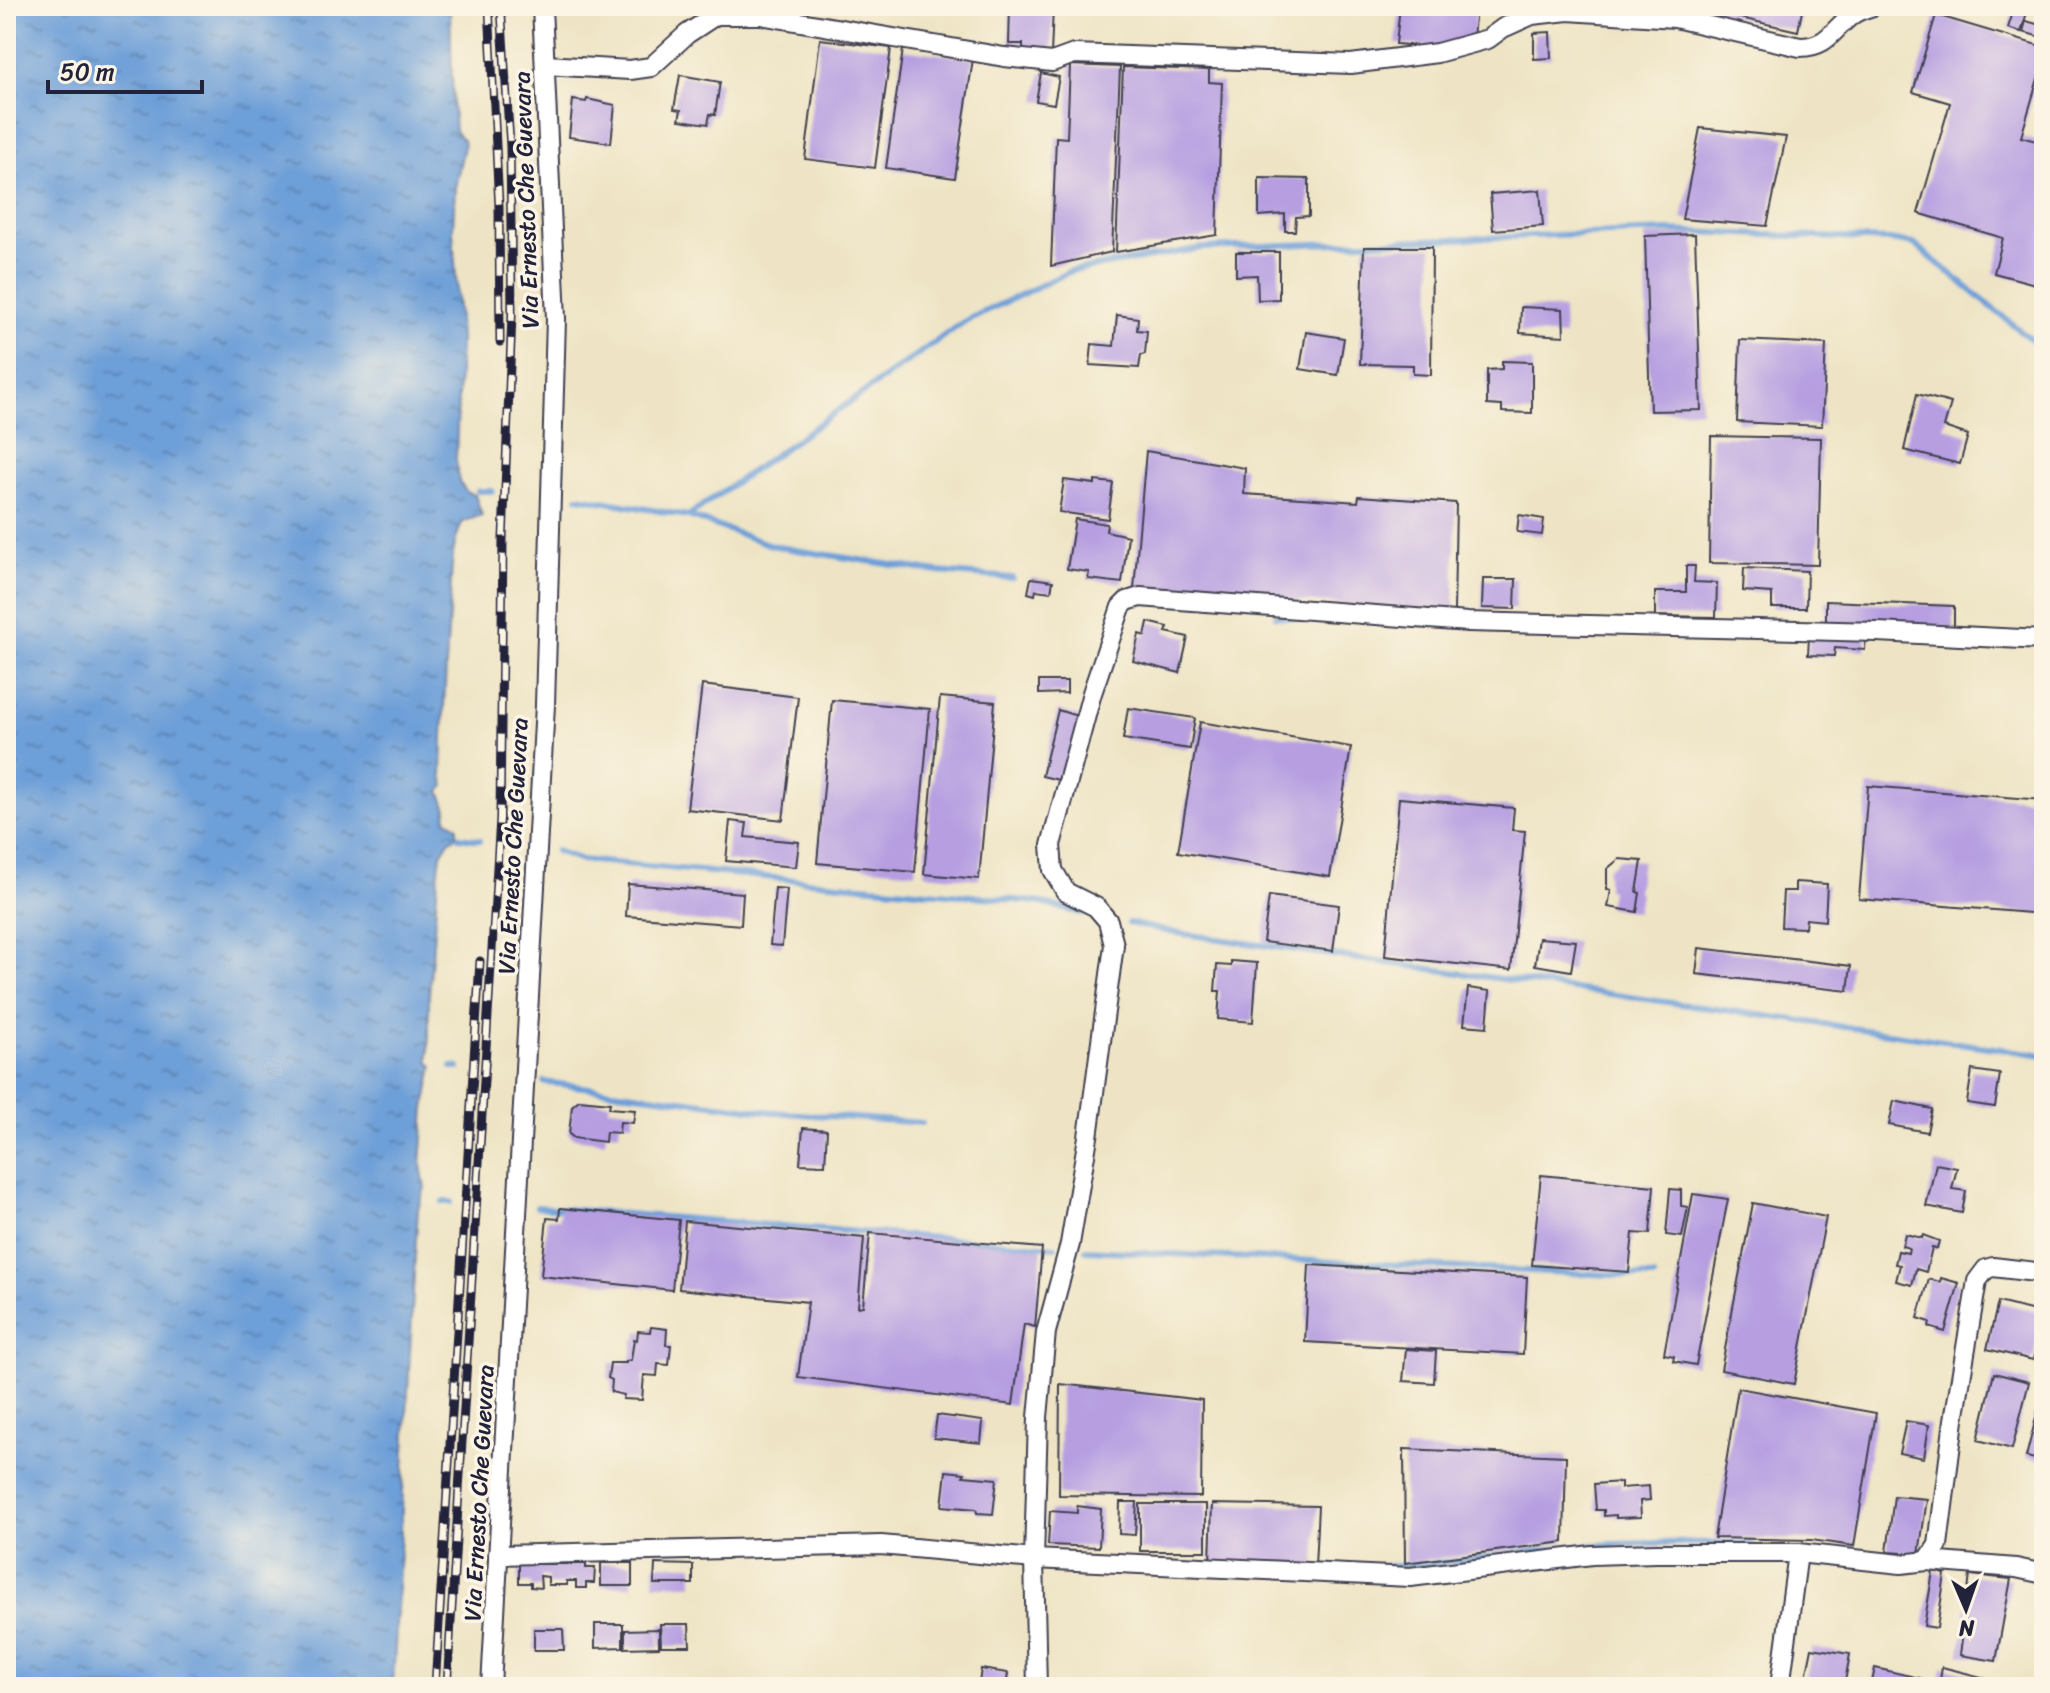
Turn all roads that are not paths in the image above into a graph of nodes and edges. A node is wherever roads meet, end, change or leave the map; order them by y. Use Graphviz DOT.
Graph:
graph roads {
  1 [pos="542,6"];
  2 [pos="1873,6"];
  3 [pos="545,65"];
  4 [pos="2044,640"];
  5 [pos="2044,1273"];
  6 [pos="1798,1553"];
  7 [pos="498,1555"];
  8 [pos="1034,1559"];
  9 [pos="1927,1561"];
  10 [pos="2044,1574"];
  11 [pos="491,1687"];
  12 [pos="1037,1687"];
  13 [pos="1780,1687"];
  1 -- 3 [label="street, Via Ernesto Che Guevara"];
  2 -- 3 [label="street"];
  3 -- 7 [label="street, Via Ernesto Che Guevara"];
  4 -- 8 [label="street"];
  5 -- 9 [label="street"];
  6 -- 8 [label="street"];
  6 -- 9 [label="street"];
  6 -- 13 [label="street"];
  7 -- 8 [label="street"];
  7 -- 11 [label="street, Via Ernesto Che Guevara"];
  8 -- 12 [label="street"];
  9 -- 10 [label="street"];
}
